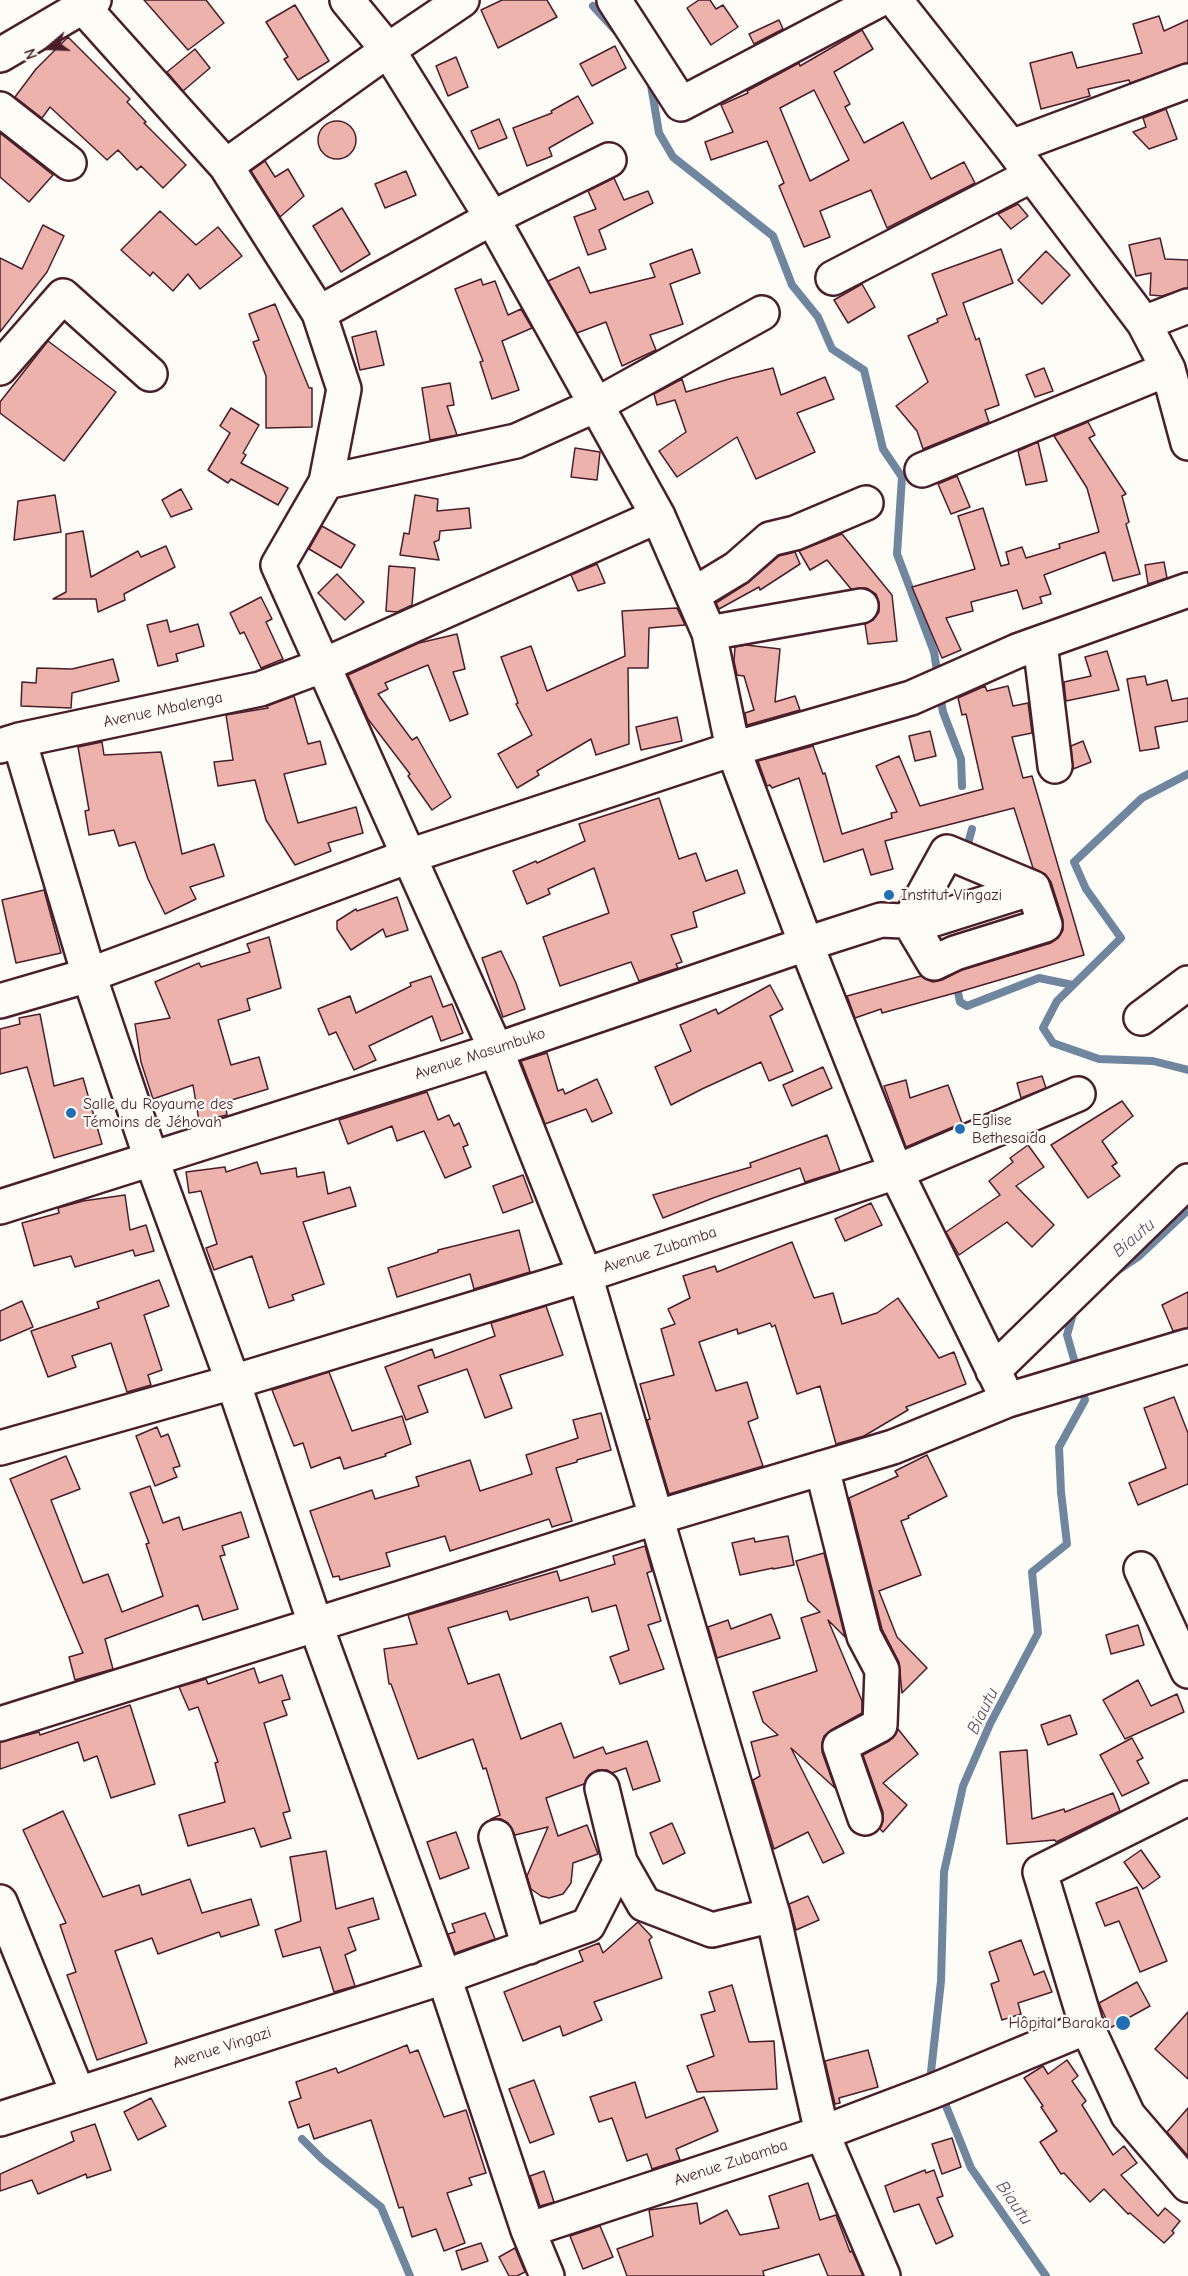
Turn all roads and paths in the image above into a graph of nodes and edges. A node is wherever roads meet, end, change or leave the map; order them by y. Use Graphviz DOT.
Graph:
graph roads {
  1 [pos="347,0"];
  2 [pos="462,0"];
  3 [pos="614,0"];
  4 [pos="879,0"];
  5 [pos="894,0"];
  6 [pos="85,2"];
  7 [pos="388,50"];
  8 [pos="0,55"];
  9 [pos="1188,81"];
  10 [pos="0,109"];
  11 [pos="1011,147"];
  12 [pos="609,160"];
  13 [pos="69,164"];
  14 [pos="225,166"];
  15 [pos="1032,175"];
  16 [pos="492,218"];
  17 [pos="833,278"];
  18 [pos="1188,306"];
  19 [pos="320,313"];
  20 [pos="762,313"];
  21 [pos="1144,323"];
  22 [pos="1,363"];
  23 [pos="1168,369"];
  24 [pos="150,374"];
  25 [pos="596,405"];
  26 [pos="1188,443"];
  27 [pos="922,470"];
  28 [pos="326,482"];
  29 [pos="866,503"];
  30 [pos="658,516"];
  31 [pos="1188,590"];
  32 [pos="694,594"];
  33 [pos="861,606"];
  34 [pos="710,633"];
  35 [pos="1040,643"];
  36 [pos="324,665"];
  37 [pos="9,743"];
  38 [pos="734,749"];
  39 [pos="1055,766"];
  40 [pos="409,856"];
  41 [pos="1033,888"];
  42 [pos="924,920"];
  43 [pos="806,944"];
  44 [pos="89,975"];
  45 [pos="1188,983"];
  46 [pos="0,1001"];
  47 [pos="1141,1018"];
  48 [pos="496,1050"];
  49 [pos="1078,1094"];
  50 [pos="151,1158"];
  51 [pos="896,1172"];
  52 [pos="1188,1181"];
  53 [pos="0,1208"];
  54 [pos="585,1275"];
  55 [pos="1188,1346"];
  56 [pos="993,1371"];
  57 [pos="233,1382"];
  58 [pos="1008,1400"];
  59 [pos="0,1448"];
  60 [pos="822,1468"];
  61 [pos="658,1517"];
  62 [pos="1141,1569"];
  63 [pos="316,1626"];
  64 [pos="1188,1671"];
  65 [pos="0,1724"];
  66 [pos="602,1788"];
  67 [pos="1188,1798"];
  68 [pos="865,1818"];
  69 [pos="496,1837"];
  70 [pos="620,1862"];
  71 [pos="0,1902"];
  72 [pos="773,1915"];
  73 [pos="529,1947"];
  74 [pos="444,1977"];
  75 [pos="1087,2027"];
  76 [pos="78,2094"];
  77 [pos="0,2119"];
  78 [pos="822,2133"];
  79 [pos="1188,2185"];
  80 [pos="528,2230"];
  81 [pos="547,2276"];
  82 [pos="883,2276"];
  1 -- 7 [label="street"];
  2 -- 7 [label="street"];
  3 -- 4 [label="street"];
  5 -- 11 [label="street"];
  6 -- 8 [label="street"];
  6 -- 14 [label="street"];
  7 -- 14 [label="street"];
  7 -- 16 [label="street"];
  9 -- 11 [label="street"];
  10 -- 13 [label="street"];
  11 -- 15 [label="street"];
  12 -- 16 [label="street"];
  14 -- 19 [label="street"];
  15 -- 17 [label="street"];
  15 -- 21 [label="street"];
  16 -- 19 [label="street"];
  16 -- 25 [label="street"];
  18 -- 21 [label="street"];
  19 -- 28 [label="street"];
  20 -- 25 [label="street"];
  21 -- 23 [label="street"];
  22 -- 24 [label="street"];
  23 -- 26 [label="street"];
  23 -- 27 [label="street"];
  25 -- 28 [label="street"];
  25 -- 30 [label="street"];
  28 -- 36 [label="street"];
  29 -- 32 [label="street"];
  30 -- 32 [label="street"];
  30 -- 36 [label="street, Avenue Mbalenga"];
  31 -- 35 [label="street"];
  32 -- 34 [label="street"];
  33 -- 34 [label="street"];
  34 -- 38 [label="street"];
  35 -- 38 [label="street"];
  35 -- 39 [label="street"];
  36 -- 37 [label="street, Avenue Mbalenga"];
  36 -- 40 [label="street"];
  37 -- 44 [label="street"];
  38 -- 40 [label="street"];
  38 -- 43 [label="street"];
  40 -- 44 [label="street"];
  40 -- 48 [label="street"];
  41 -- 42 [label="street, Avenue Masumbuko"];
  41 -- 42 [label="street"];
  41 -- 42 [label="street"];
  42 -- 43 [label="street, Avenue Masumbuko"];
  43 -- 48 [label="street, Avenue Masumbuko"];
  43 -- 51 [label="street"];
  44 -- 46 [label="street"];
  44 -- 50 [label="street"];
  45 -- 47 [label="street"];
  48 -- 50 [label="street, Avenue Masumbuko"];
  48 -- 54 [label="street"];
  49 -- 51 [label="street, Avenue Zubamba"];
  50 -- 53 [label="street, Avenue Masumbuko"];
  50 -- 57 [label="street"];
  51 -- 54 [label="street, Avenue Zubamba"];
  51 -- 56 [label="street"];
  52 -- 56 [label="street"];
  54 -- 57 [label="street, Avenue Zubamba"];
  54 -- 61 [label="street"];
  55 -- 58 [label="street"];
  56 -- 58 [label="street"];
  57 -- 59 [label="street, Avenue Zubamba"];
  57 -- 63 [label="street"];
  58 -- 60 [label="street"];
  60 -- 61 [label="street"];
  60 -- 68 [label="street"];
  61 -- 63 [label="street"];
  61 -- 72 [label="street"];
  62 -- 64 [label="street"];
  63 -- 65 [label="street"];
  63 -- 74 [label="street"];
  66 -- 70 [label="street"];
  67 -- 75 [label="street"];
  69 -- 73 [label="street"];
  70 -- 72 [label="street"];
  70 -- 73 [label="street, Avenue Vingazi"];
  71 -- 76 [label="street"];
  72 -- 78 [label="street"];
  73 -- 74 [label="street, Avenue Vingazi"];
  74 -- 76 [label="street, Avenue Vingazi"];
  74 -- 80 [label="street"];
  75 -- 78 [label="street, Avenue Zubamba"];
  75 -- 79 [label="street"];
  76 -- 77 [label="street, Avenue Vingazi"];
  78 -- 80 [label="street, Avenue Zubamba"];
  78 -- 82 [label="street"];
  80 -- 81 [label="street"];
}
